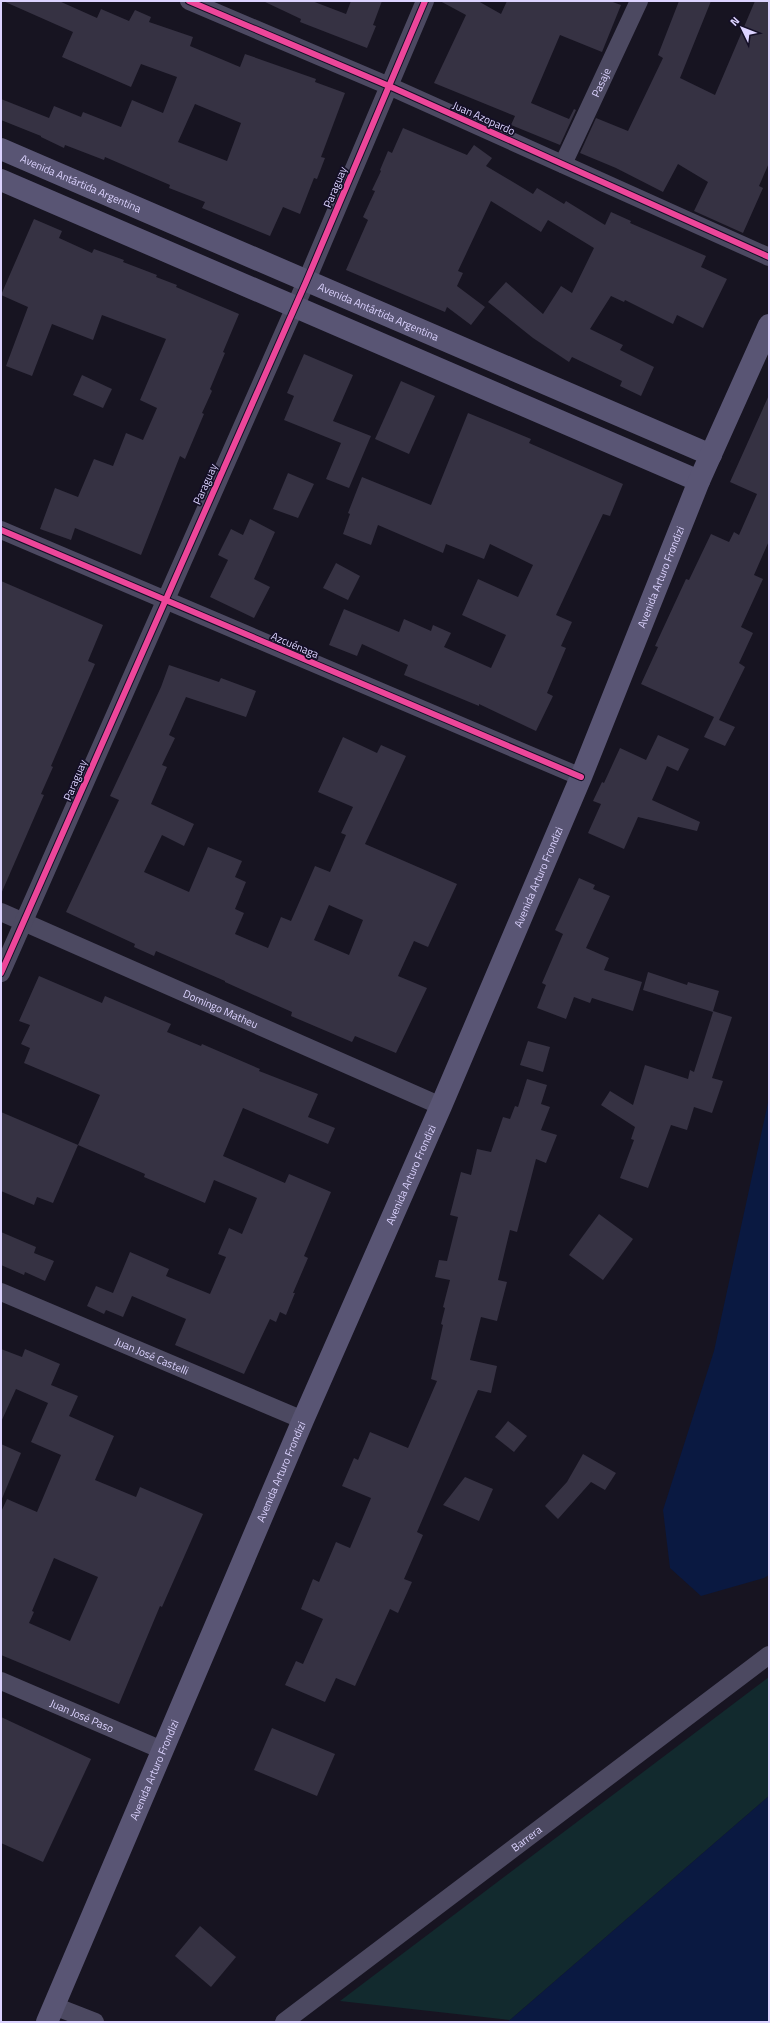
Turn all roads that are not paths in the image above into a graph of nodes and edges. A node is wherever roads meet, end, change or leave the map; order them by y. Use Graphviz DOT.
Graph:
graph roads {
  1 [pos="189,1"];
  2 [pos="425,1"];
  3 [pos="639,1"];
  4 [pos="389,86"];
  5 [pos="1,149"];
  6 [pos="563,164"];
  7 [pos="1,180"];
  8 [pos="769,257"];
  9 [pos="306,282"];
  10 [pos="295,306"];
  11 [pos="769,325"];
  12 [pos="711,455"];
  13 [pos="699,481"];
  14 [pos="1,530"];
  15 [pos="164,600"];
  16 [pos="581,777"];
  17 [pos="1,912"];
  18 [pos="25,921"];
  19 [pos="1,973"];
  20 [pos="441,1106"];
  21 [pos="1,1292"];
  22 [pos="303,1420"];
  23 [pos="769,1655"];
  24 [pos="1,1681"];
  25 [pos="162,1750"];
  26 [pos="50,2014"];
  27 [pos="95,2022"];
  28 [pos="284,2022"];
  1 -- 4 [label="street, Juan Azopardo"];
  2 -- 4 [label="street, Paraguay"];
  3 -- 6 [label="street, Pasaje"];
  4 -- 6 [label="street, Juan Azopardo"];
  4 -- 9 [label="street, Paraguay"];
  5 -- 9 [label="main road, Avenida Antártida Argentina"];
  6 -- 8 [label="street, Juan Azopardo"];
  7 -- 10 [label="main road"];
  9 -- 10 [label="street, Paraguay"];
  9 -- 12 [label="main road, Avenida Antártida Argentina"];
  10 -- 13 [label="main road"];
  10 -- 15 [label="street, Paraguay"];
  11 -- 12 [label="main road, Avenida Arturo Frondizi"];
  12 -- 13 [label="main road, Avenida Arturo Frondizi"];
  13 -- 16 [label="main road, Avenida Arturo Frondizi"];
  14 -- 15 [label="street, Azcuénaga"];
  15 -- 16 [label="street, Azcuénaga"];
  15 -- 18 [label="street, Paraguay"];
  16 -- 20 [label="main road, Avenida Arturo Frondizi"];
  17 -- 18 [label="street, Domingo Matheu"];
  18 -- 19 [label="street, Paraguay"];
  18 -- 20 [label="street, Domingo Matheu"];
  20 -- 22 [label="main road, Avenida Arturo Frondizi"];
  21 -- 22 [label="street, Juan José Castelli"];
  22 -- 25 [label="main road, Avenida Arturo Frondizi"];
  23 -- 28 [label="street, Barrera"];
  24 -- 25 [label="street, Juan José Paso"];
  25 -- 26 [label="main road, Avenida Arturo Frondizi"];
  26 -- 27 [label="street"];
}
